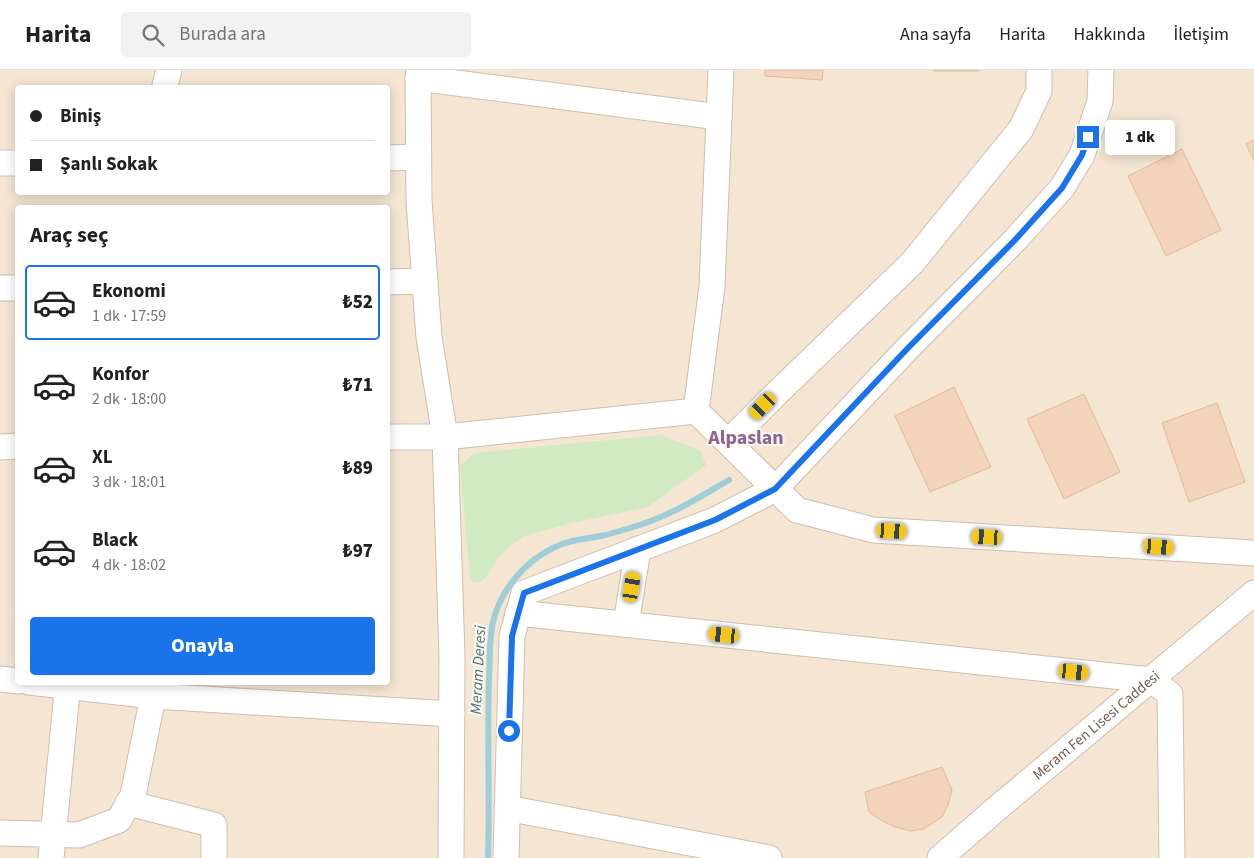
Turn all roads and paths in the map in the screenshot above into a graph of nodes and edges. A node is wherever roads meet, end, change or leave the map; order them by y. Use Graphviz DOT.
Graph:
graph roads {
  1 [pos="721,70"];
  2 [pos="1039,70"];
  3 [pos="1101,70"];
  4 [pos="418,74"];
  5 [pos="719,117"];
  6 [pos="390,158"];
  7 [pos="418,158"];
  8 [pos="0,163"];
  9 [pos="15,163"];
  10 [pos="425,281"];
  11 [pos="390,282"];
  12 [pos="0,288"];
  13 [pos="15,288"];
  14 [pos="696,411"];
  15 [pos="390,437"];
  16 [pos="445,437"];
  17 [pos="728,442"];
  18 [pos="15,446"];
  19 [pos="0,447"];
  20 [pos="775,489"];
  21 [pos="638,549"];
  22 [pos="1254,553"];
  23 [pos="1254,593"];
  24 [pos="518,613"];
  25 [pos="626,624"];
  26 [pos="0,679"];
  27 [pos="1150,680"];
  28 [pos="15,681"];
  29 [pos="68,685"];
  30 [pos="155,689"];
  31 [pos="452,714"];
  32 [pos="128,803"];
  33 [pos="507,808"];
  34 [pos="0,833"];
  35 [pos="53,846"];
  36 [pos="964,848"];
  37 [pos="214,858"];
  38 [pos="451,858"];
  39 [pos="506,858"];
  40 [pos="769,858"];
  41 [pos="940,858"];
  42 [pos="1172,858"];
  1 -- 5 [label="street"];
  2 -- 17 [label="street"];
  3 -- 20 [label="street"];
  4 -- 5 [label="street"];
  4 -- 7 [label="street"];
  5 -- 14 [label="street"];
  6 -- 7 [label="street"];
  7 -- 10 [label="street"];
  8 -- 9 [label="street"];
  10 -- 11 [label="street"];
  10 -- 16 [label="street"];
  12 -- 13 [label="street"];
  14 -- 16 [label="street"];
  14 -- 17 [label="street"];
  15 -- 16 [label="street"];
  16 -- 31 [label="street"];
  17 -- 20 [label="street"];
  18 -- 19 [label="street"];
  20 -- 21 [label="street"];
  20 -- 22 [label="street"];
  21 -- 24 [label="street"];
  21 -- 25 [label="street"];
  23 -- 27 [label="street, Meram Fen Lisesi Caddesi"];
  24 -- 25 [label="street"];
  24 -- 33 [label="street"];
  25 -- 27 [label="street"];
  26 -- 28 [label="street"];
  27 -- 36 [label="street, Meram Fen Lisesi Caddesi"];
  27 -- 42 [label="street"];
  29 -- 30 [label="street"];
  29 -- 35 [label="street"];
  30 -- 31 [label="street"];
  30 -- 32 [label="street"];
  31 -- 38 [label="street"];
  32 -- 35 [label="street"];
  32 -- 37 [label="street"];
  33 -- 39 [label="street"];
  33 -- 40 [label="street"];
  34 -- 35 [label="street"];
  36 -- 41 [label="street, Meram Fen Lisesi Caddesi"];
}
